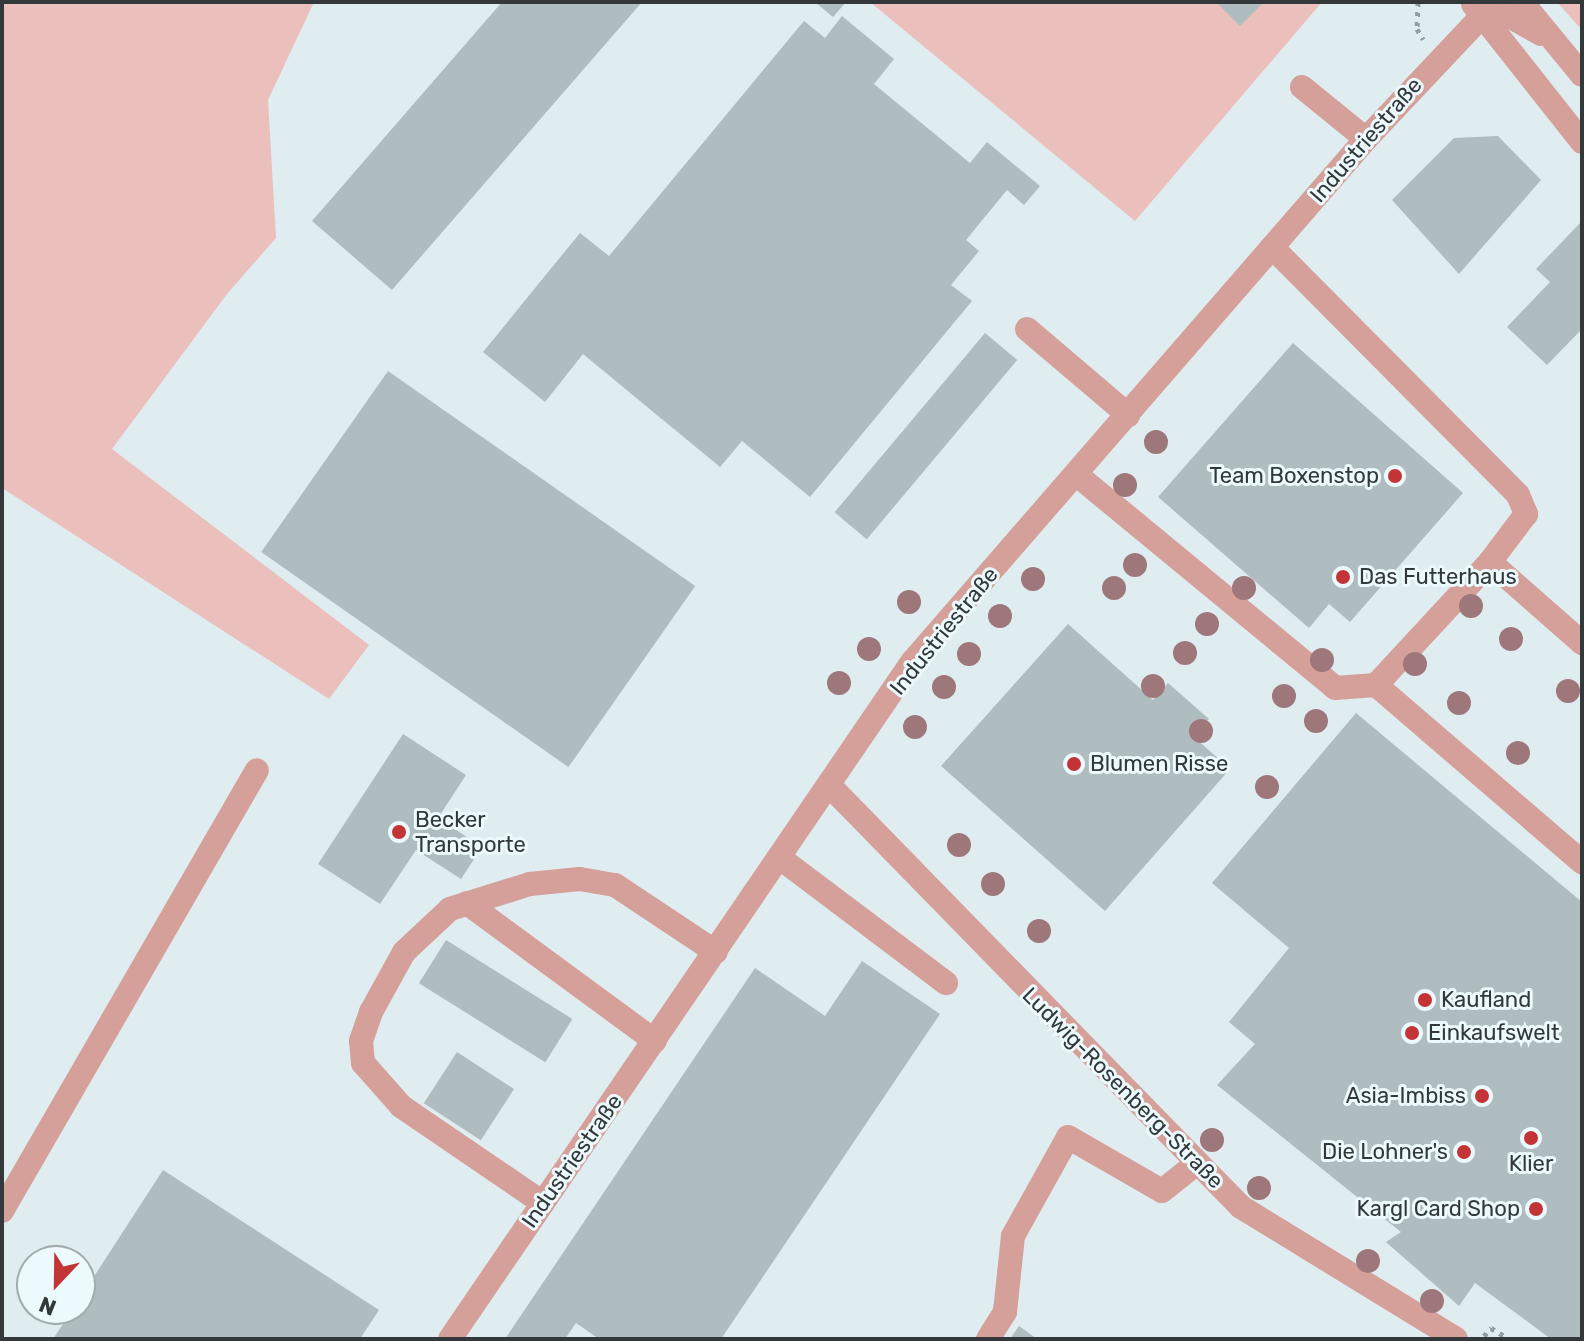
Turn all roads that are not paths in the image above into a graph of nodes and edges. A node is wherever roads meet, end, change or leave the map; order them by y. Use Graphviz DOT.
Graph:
graph roads {
  1 [pos="1522,2"];
  2 [pos="1481,7"];
  3 [pos="1553,42"];
  4 [pos="1582,75"];
  5 [pos="1302,87"];
  6 [pos="1366,139"];
  7 [pos="1582,142"];
  8 [pos="1272,247"];
  9 [pos="1027,329"];
  10 [pos="1128,415"];
  11 [pos="1077,475"];
  12 [pos="1490,562"];
  13 [pos="1582,643"];
  14 [pos="1376,685"];
  15 [pos="257,770"];
  16 [pos="830,786"];
  17 [pos="780,858"];
  18 [pos="1582,862"];
  19 [pos="467,903"];
  20 [pos="716,952"];
  21 [pos="946,983"];
  22 [pos="655,1041"];
  23 [pos="1197,1163"];
  24 [pos="543,1203"];
  25 [pos="2,1211"];
  26 [pos="450,1339"];
  27 [pos="988,1339"];
  28 [pos="1456,1339"];
  1 -- 3 [label="street"];
  2 -- 3 [label="street"];
  2 -- 6 [label="street, Industriestraße"];
  2 -- 7 [label="street"];
  3 -- 4 [label="street"];
  5 -- 6 [label="street"];
  6 -- 8 [label="street, Industriestraße"];
  8 -- 10 [label="street, Industriestraße"];
  8 -- 12 [label="street"];
  9 -- 10 [label="street"];
  10 -- 11 [label="street, Industriestraße"];
  11 -- 14 [label="street"];
  11 -- 16 [label="street, Industriestraße"];
  12 -- 13 [label="street"];
  12 -- 14 [label="street"];
  14 -- 18 [label="street"];
  15 -- 25 [label="street"];
  16 -- 17 [label="street, Industriestraße"];
  16 -- 23 [label="street, Ludwig-Rosenberg-Straße"];
  17 -- 20 [label="street, Industriestraße"];
  17 -- 21 [label="street"];
  19 -- 20 [label="street"];
  19 -- 22 [label="street"];
  19 -- 24 [label="street"];
  20 -- 22 [label="street, Industriestraße"];
  22 -- 24 [label="street, Industriestraße"];
  23 -- 27 [label="street"];
  23 -- 28 [label="street, Ludwig-Rosenberg-Straße"];
  24 -- 26 [label="street, Industriestraße"];
}
